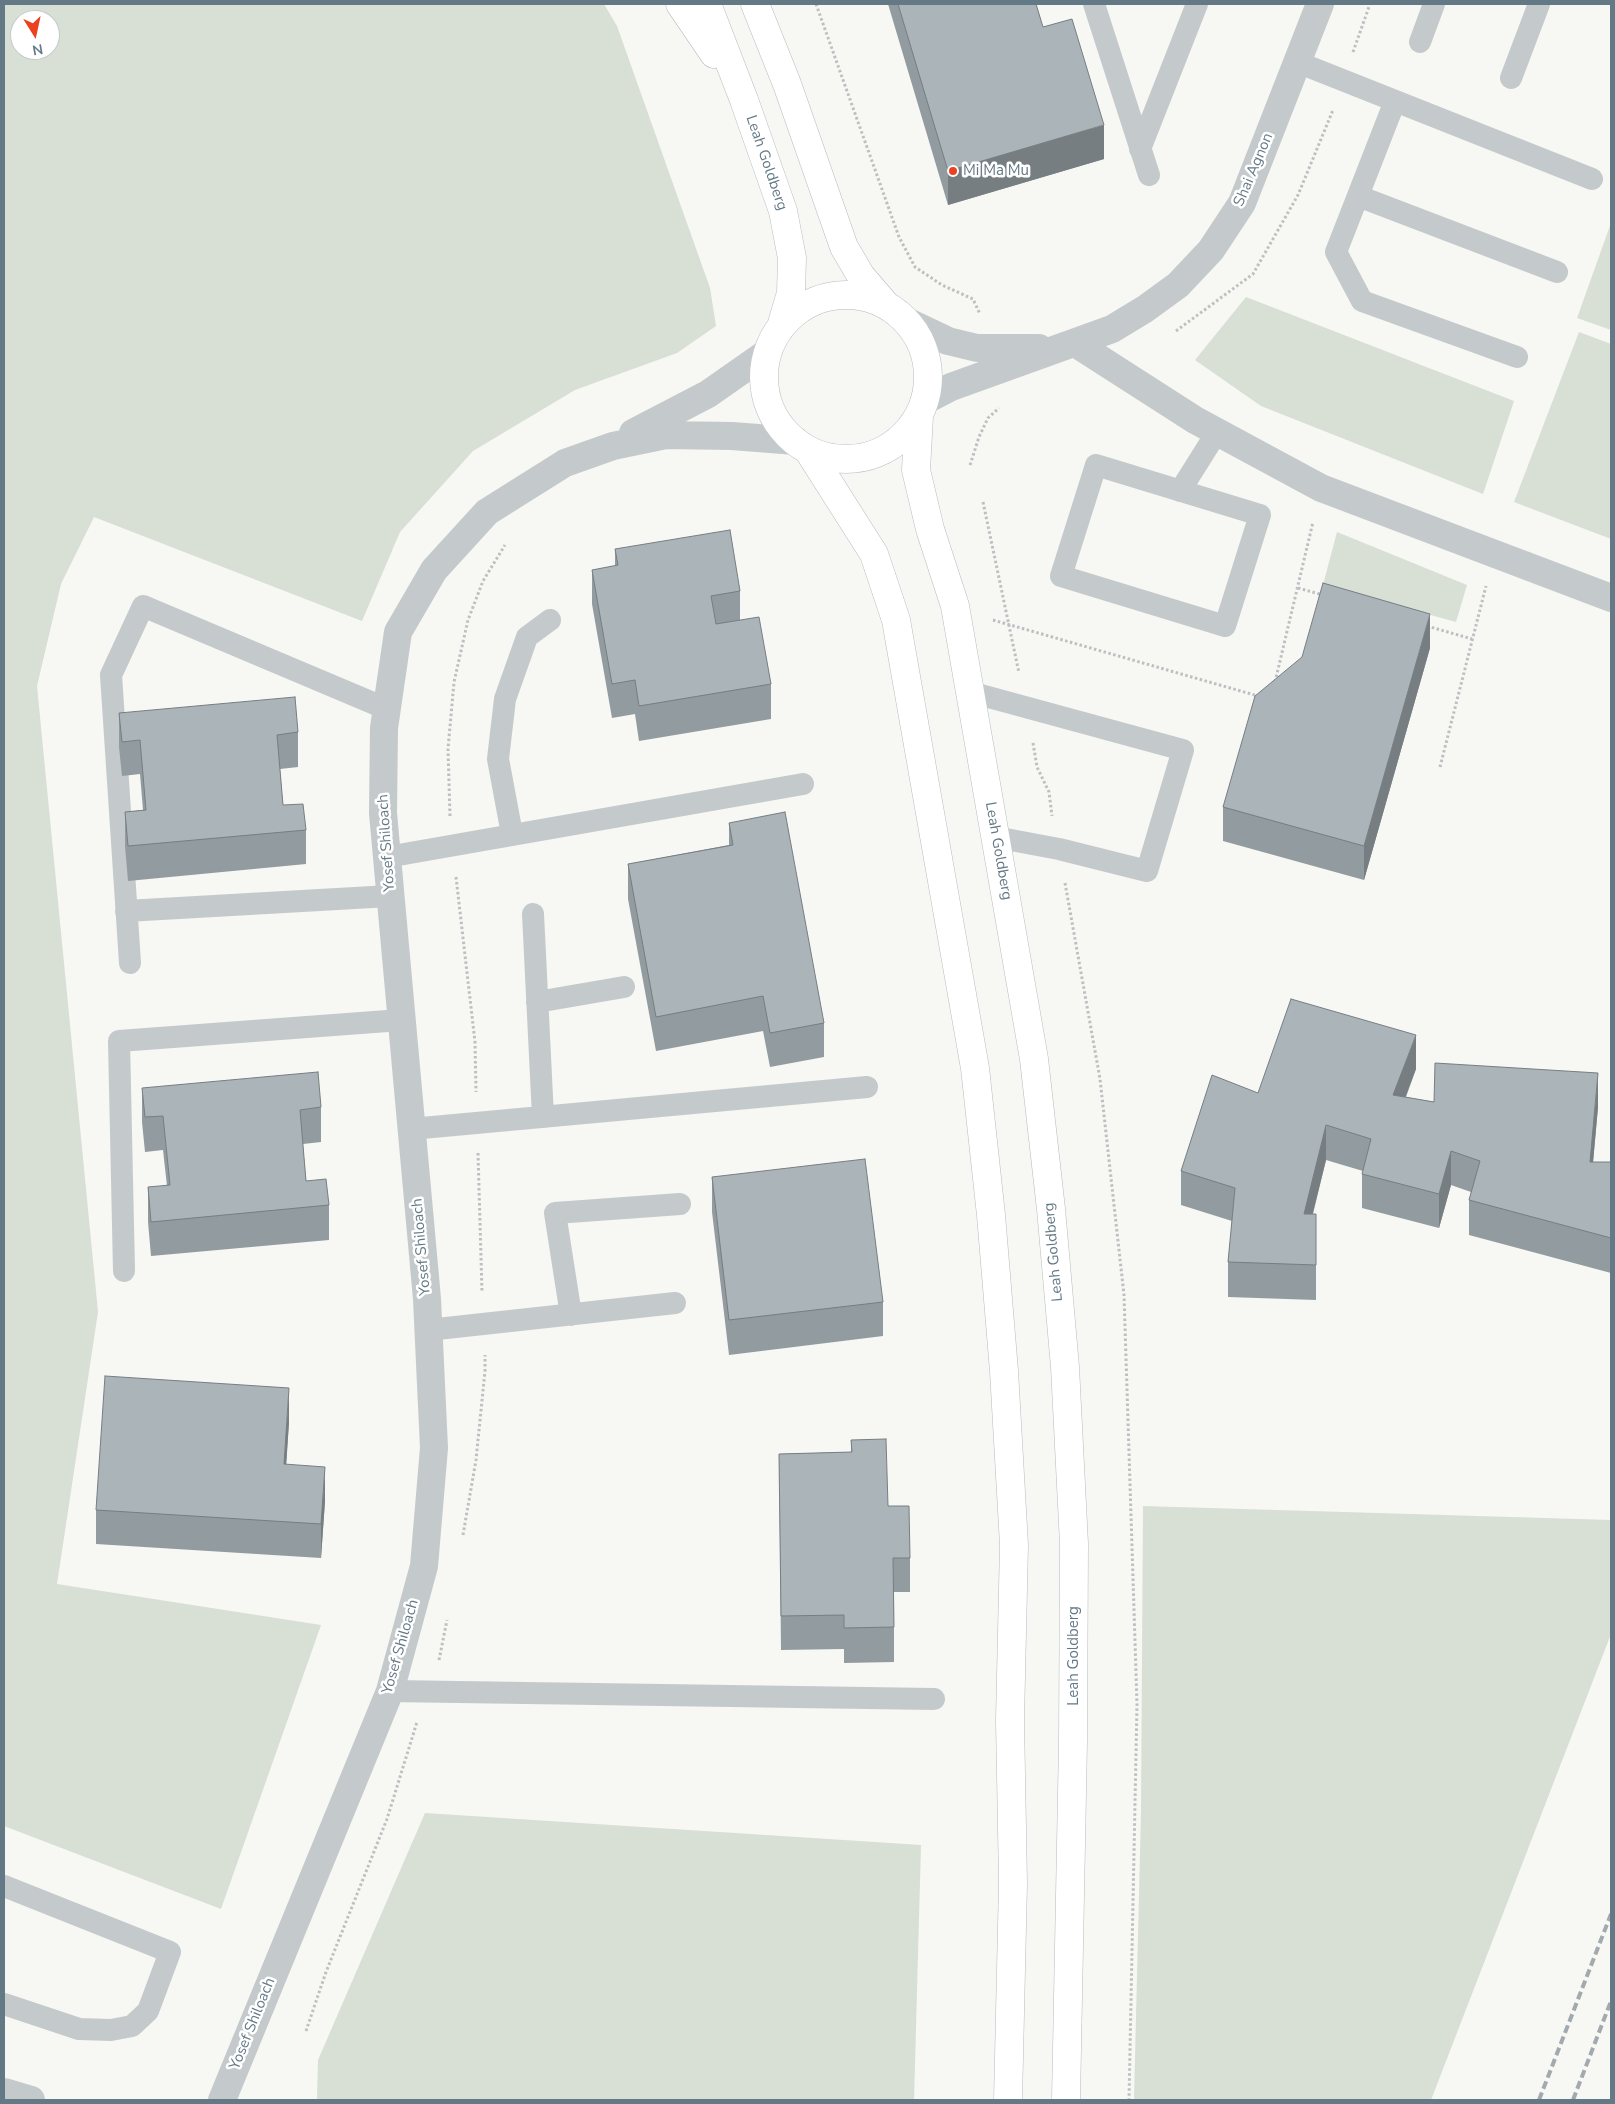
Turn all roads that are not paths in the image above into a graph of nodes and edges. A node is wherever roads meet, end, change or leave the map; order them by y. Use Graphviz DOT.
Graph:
graph roads {
  1 [pos="680,4"];
  2 [pos="707,4"];
  3 [pos="755,4"];
  4 [pos="1094,4"];
  5 [pos="1197,4"];
  6 [pos="1320,4"];
  7 [pos="1434,4"];
  8 [pos="1539,4"];
  9 [pos="1420,42"];
  10 [pos="1297,62"];
  11 [pos="1511,78"];
  12 [pos="744,100"];
  13 [pos="1395,101"];
  14 [pos="1140,149"];
  15 [pos="1150,175"];
  16 [pos="1592,179"];
  17 [pos="1358,196"];
  18 [pos="1557,272"];
  19 [pos="886,304"];
  20 [pos="908,322"];
  21 [pos="781,327"];
  22 [pos="1070,345"];
  23 [pos="768,352"];
  24 [pos="1517,357"];
  25 [pos="922,409"];
  26 [pos="1217,432"];
  27 [pos="802,446"];
  28 [pos="596,451"];
  29 [pos="1180,491"];
  30 [pos="1611,598"];
  31 [pos="550,620"];
  32 [pos="970,692"];
  33 [pos="387,709"];
  34 [pos="803,784"];
  35 [pos="512,834"];
  36 [pos="995,837"];
  37 [pos="387,856"];
  38 [pos="390,896"];
  39 [pos="126,912"];
  40 [pos="533,914"];
  41 [pos="130,963"];
  42 [pos="624,987"];
  43 [pos="537,1002"];
  44 [pos="401,1020"];
  45 [pos="867,1087"];
  46 [pos="543,1117"];
  47 [pos="411,1129"];
  48 [pos="680,1204"];
  49 [pos="124,1271"];
  50 [pos="675,1303"];
  51 [pos="571,1315"];
  52 [pos="428,1330"];
  53 [pos="390,1691"];
  54 [pos="934,1699"];
  55 [pos="4,1886"];
  56 [pos="4,2004"];
  57 [pos="4,2092"];
  58 [pos="31,2100"];
  59 [pos="222,2100"];
  60 [pos="1008,2100"];
  61 [pos="1066,2100"];
  1 -- 12 [label="street"];
  2 -- 12 [label="street, Leah Goldberg"];
  3 -- 19 [label="street"];
  4 -- 14 [label="lane"];
  5 -- 14 [label="lane"];
  6 -- 10 [label="street, Shai Agnon"];
  7 -- 9 [label="lane"];
  8 -- 11 [label="lane"];
  10 -- 13 [label="lane"];
  10 -- 22 [label="street, Shai Agnon"];
  12 -- 21 [label="street, Leah Goldberg"];
  13 -- 16 [label="lane"];
  13 -- 17 [label="lane"];
  14 -- 15 [label="lane"];
  17 -- 18 [label="lane"];
  17 -- 24 [label="lane"];
  19 -- 20 [label="street"];
  19 -- 21 [label="street"];
  20 -- 22 [label="street, Shai Agnon"];
  20 -- 25 [label="street"];
  21 -- 23 [label="street"];
  22 -- 25 [label="street, Shai Agnon"];
  22 -- 26 [label="street"];
  23 -- 27 [label="street"];
  23 -- 28 [label="street"];
  25 -- 27 [label="street"];
  25 -- 32 [label="street, Leah Goldberg"];
  26 -- 29 [label="lane"];
  26 -- 30 [label="street"];
  27 -- 28 [label="street"];
  27 -- 60 [label="street"];
  28 -- 33 [label="street, Yosef Shiloach"];
  29 -- 29 [label="lane"];
  31 -- 35 [label="lane"];
  32 -- 36 [label="street, Leah Goldberg"];
  32 -- 36 [label="lane"];
  33 -- 37 [label="street, Yosef Shiloach"];
  33 -- 39 [label="lane"];
  34 -- 35 [label="lane"];
  35 -- 37 [label="lane"];
  36 -- 61 [label="street, Leah Goldberg"];
  37 -- 38 [label="street, Yosef Shiloach"];
  38 -- 39 [label="lane"];
  38 -- 44 [label="street, Yosef Shiloach"];
  39 -- 41 [label="lane"];
  40 -- 43 [label="lane"];
  42 -- 43 [label="lane"];
  43 -- 46 [label="lane"];
  44 -- 47 [label="street, Yosef Shiloach"];
  44 -- 49 [label="lane"];
  45 -- 46 [label="lane"];
  46 -- 47 [label="lane"];
  47 -- 52 [label="street, Yosef Shiloach"];
  48 -- 51 [label="lane"];
  50 -- 51 [label="lane"];
  51 -- 52 [label="lane"];
  52 -- 53 [label="street, Yosef Shiloach"];
  53 -- 54 [label="lane"];
  53 -- 59 [label="street, Yosef Shiloach"];
  55 -- 56 [label="lane"];
  57 -- 58 [label="street"];
}
